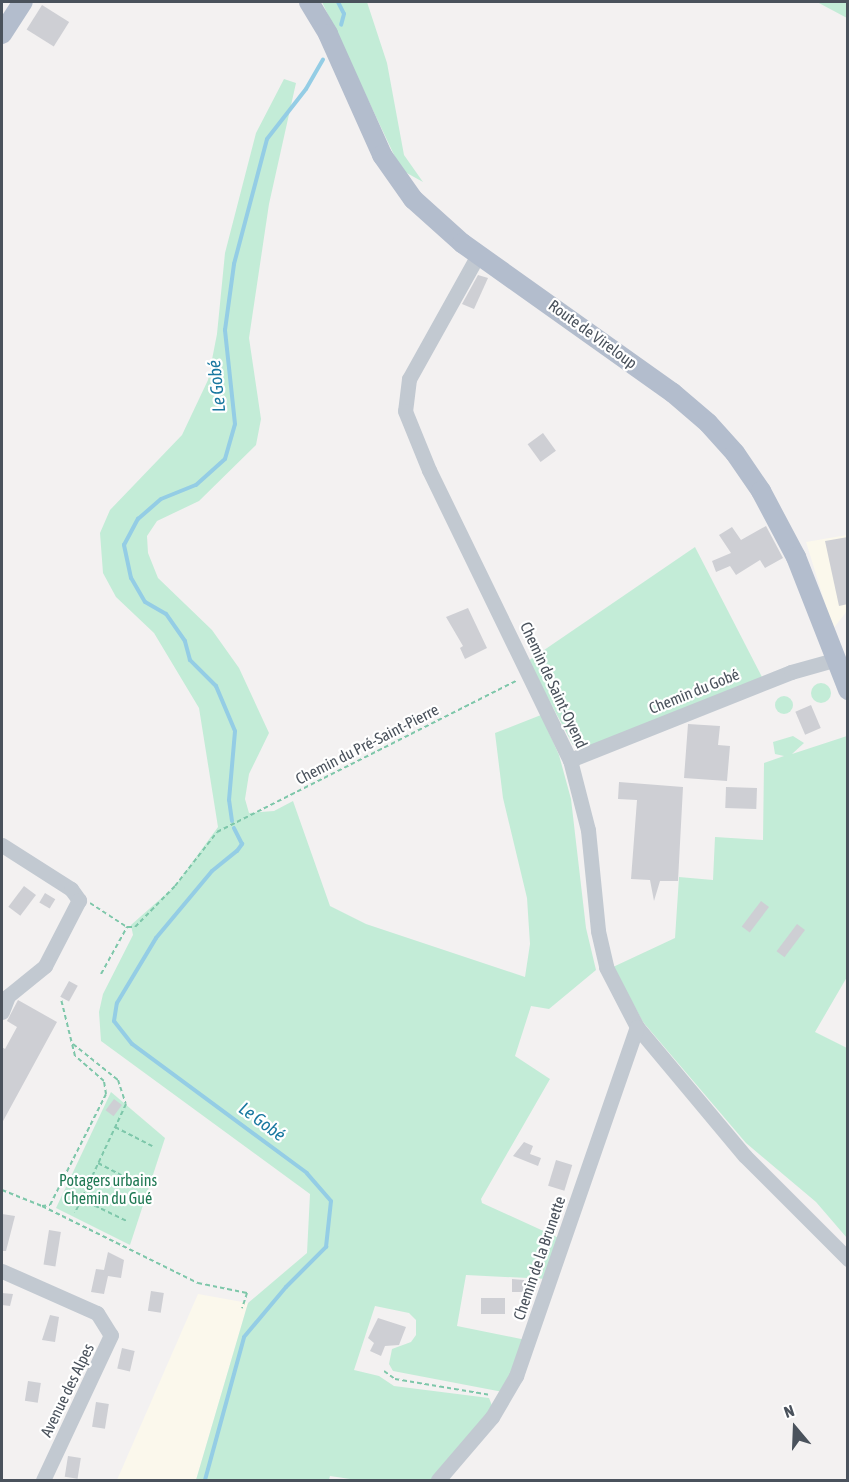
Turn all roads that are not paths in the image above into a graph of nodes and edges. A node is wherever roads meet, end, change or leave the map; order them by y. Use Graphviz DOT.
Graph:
graph roads {
  1 [pos="23,2"];
  2 [pos="309,2"];
  3 [pos="2,34"];
  4 [pos="478,255"];
  5 [pos="834,660"];
  6 [pos="846,683"];
  7 [pos="570,760"];
  8 [pos="2,844"];
  9 [pos="2,1012"];
  10 [pos="637,1026"];
  11 [pos="848,1259"];
  12 [pos="2,1272"];
  13 [pos="43,1480"];
  14 [pos="438,1480"];
  1 -- 3 [label="main road"];
  2 -- 4 [label="main road, Route de Vireloup"];
  4 -- 5 [label="main road, Route de Vireloup"];
  4 -- 7 [label="street, Chemin de Saint-Oyend"];
  5 -- 6 [label="main road, Route de Vireloup"];
  5 -- 7 [label="street, Chemin du Gobé"];
  7 -- 10 [label="street, Chemin de Saint-Oyend"];
  8 -- 9 [label="street"];
  10 -- 11 [label="street, Chemin de Saint-Oyend"];
  10 -- 14 [label="street, Chemin de la Brunette"];
  12 -- 13 [label="street, Avenue des Alpes"];
}
